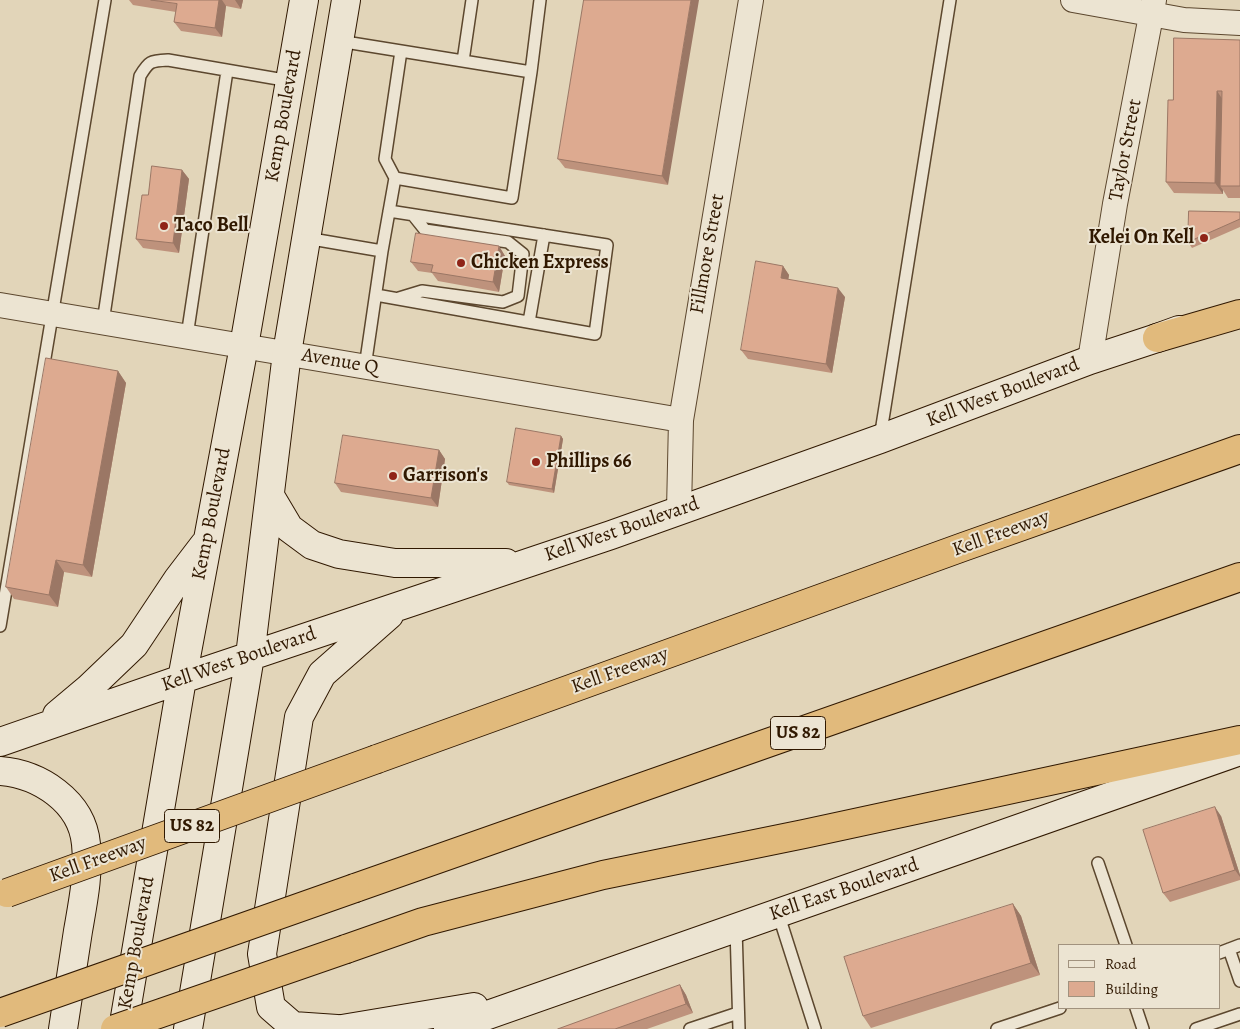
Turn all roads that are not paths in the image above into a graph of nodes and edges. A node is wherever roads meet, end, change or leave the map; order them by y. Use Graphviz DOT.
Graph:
graph roads {
  1 [pos="105,0"];
  2 [pos="304,0"];
  3 [pos="346,0"];
  4 [pos="472,0"];
  5 [pos="540,0"];
  6 [pos="751,0"];
  7 [pos="950,0"];
  8 [pos="1073,0"];
  9 [pos="1153,7"];
  10 [pos="1240,23"];
  11 [pos="339,41"];
  12 [pos="401,51"];
  13 [pos="463,61"];
  14 [pos="227,71"];
  15 [pos="531,72"];
  16 [pos="290,81"];
  17 [pos="395,178"];
  18 [pos="390,210"];
  19 [pos="413,215"];
  20 [pos="544,235"];
  21 [pos="306,238"];
  22 [pos="382,251"];
  23 [pos="376,295"];
  24 [pos="397,298"];
  25 [pos="0,305"];
  26 [pos="1240,307"];
  27 [pos="52,313"];
  28 [pos="1240,314"];
  29 [pos="103,322"];
  30 [pos="529,322"];
  31 [pos="187,336"];
  32 [pos="1157,338"];
  33 [pos="244,346"];
  34 [pos="287,353"];
  35 [pos="1090,360"];
  36 [pos="365,367"];
  37 [pos="681,420"];
  38 [pos="880,439"];
  39 [pos="1240,449"];
  40 [pos="270,496"];
  41 [pos="679,510"];
  42 [pos="208,539"];
  43 [pos="527,563"];
  44 [pos="1240,577"];
  45 [pos="400,606"];
  46 [pos="0,626"];
  47 [pos="250,656"];
  48 [pos="182,679"];
  49 [pos="43,727"];
  50 [pos="1240,740"];
  51 [pos="0,742"];
  52 [pos="1240,751"];
  53 [pos="0,771"];
  54 [pos="1098,863"];
  55 [pos="4,894"];
  56 [pos="778,913"];
  57 [pos="736,927"];
  58 [pos="1126,944"];
  59 [pos="1229,949"];
  60 [pos="1240,981"];
  61 [pos="540,996"];
  62 [pos="1058,1009"];
  63 [pos="1136,1009"];
  64 [pos="0,1013"];
  65 [pos="738,1013"];
  66 [pos="1240,1014"];
  67 [pos="1023,1025"];
  68 [pos="64,1029"];
  69 [pos="115,1029"];
  70 [pos="123,1029"];
  71 [pos="188,1029"];
  72 [pos="336,1029"];
  73 [pos="342,1029"];
  74 [pos="448,1029"];
  75 [pos="690,1029"];
  76 [pos="739,1029"];
  77 [pos="815,1029"];
  78 [pos="997,1029"];
  79 [pos="1143,1029"];
  80 [pos="1196,1029"];
  1 -- 27 [label="lane"];
  2 -- 16 [label="main road, Kemp Boulevard"];
  3 -- 11 [label="main road, Kemp Boulevard"];
  4 -- 13 [label="lane"];
  5 -- 15 [label="lane"];
  6 -- 37 [label="street, Fillmore Street"];
  7 -- 38 [label="lane"];
  8 -- 9 [label="street"];
  9 -- 10 [label="street"];
  9 -- 35 [label="street, Taylor Street"];
  11 -- 12 [label="lane"];
  11 -- 21 [label="main road, Kemp Boulevard"];
  12 -- 13 [label="lane"];
  12 -- 17 [label="lane"];
  13 -- 15 [label="lane"];
  14 -- 16 [label="lane"];
  14 -- 29 [label="lane"];
  14 -- 31 [label="lane"];
  15 -- 17 [label="lane"];
  16 -- 33 [label="main road, Kemp Boulevard"];
  17 -- 18 [label="lane"];
  18 -- 19 [label="lane"];
  18 -- 22 [label="lane"];
  19 -- 20 [label="lane"];
  19 -- 24 [label="lane"];
  20 -- 30 [label="lane"];
  20 -- 30 [label="lane"];
  21 -- 22 [label="lane"];
  21 -- 34 [label="main road, Kemp Boulevard"];
  22 -- 23 [label="lane"];
  23 -- 24 [label="lane"];
  23 -- 36 [label="lane"];
  24 -- 30 [label="lane"];
  25 -- 27 [label="street, Avenue Q"];
  26 -- 32 [label="main road, Kell West Boulevard"];
  27 -- 29 [label="street, Avenue Q"];
  27 -- 46 [label="lane"];
  28 -- 32 [label="highway"];
  29 -- 31 [label="street, Avenue Q"];
  31 -- 33 [label="street, Avenue Q"];
  32 -- 35 [label="main road, Kell West Boulevard"];
  33 -- 34 [label="street, Avenue Q"];
  33 -- 42 [label="main road, Kemp Boulevard"];
  34 -- 36 [label="street, Avenue Q"];
  34 -- 40 [label="main road, Kemp Boulevard"];
  35 -- 38 [label="main road, Kell West Boulevard"];
  36 -- 37 [label="street, Avenue Q"];
  37 -- 41 [label="street, Fillmore Street"];
  38 -- 41 [label="main road, Kell West Boulevard"];
  39 -- 55 [label="highway, Kell Freeway / US 82, bridge"];
  40 -- 43 [label="main road"];
  40 -- 47 [label="main road, Kemp Boulevard"];
  41 -- 43 [label="main road, Kell West Boulevard"];
  42 -- 48 [label="main road, Kemp Boulevard"];
  42 -- 49 [label="main road"];
  43 -- 45 [label="main road, Kell West Boulevard"];
  44 -- 64 [label="highway, US 82, bridge"];
  45 -- 47 [label="main road, Kell West Boulevard"];
  45 -- 72 [label="main road"];
  47 -- 48 [label="main road, Kell West Boulevard"];
  47 -- 71 [label="main road, Kemp Boulevard"];
  48 -- 49 [label="main road, Kell West Boulevard"];
  48 -- 70 [label="main road, Kemp Boulevard"];
  49 -- 51 [label="main road, Kell West Boulevard"];
  50 -- 69 [label="highway, bridge"];
  52 -- 56 [label="main road, Kell East Boulevard"];
  53 -- 68 [label="main road"];
  54 -- 58 [label="lane"];
  56 -- 57 [label="main road, Kell East Boulevard"];
  56 -- 77 [label="lane"];
  57 -- 61 [label="main road, Kell East Boulevard"];
  57 -- 65 [label="lane"];
  59 -- 60 [label="lane"];
  61 -- 73 [label="main road"];
  61 -- 74 [label="main road, Kell East Boulevard"];
  62 -- 67 [label="lane"];
  63 -- 79 [label="lane"];
  65 -- 75 [label="lane"];
  65 -- 76 [label="lane"];
  66 -- 80 [label="lane"];
  67 -- 78 [label="lane"];
}
